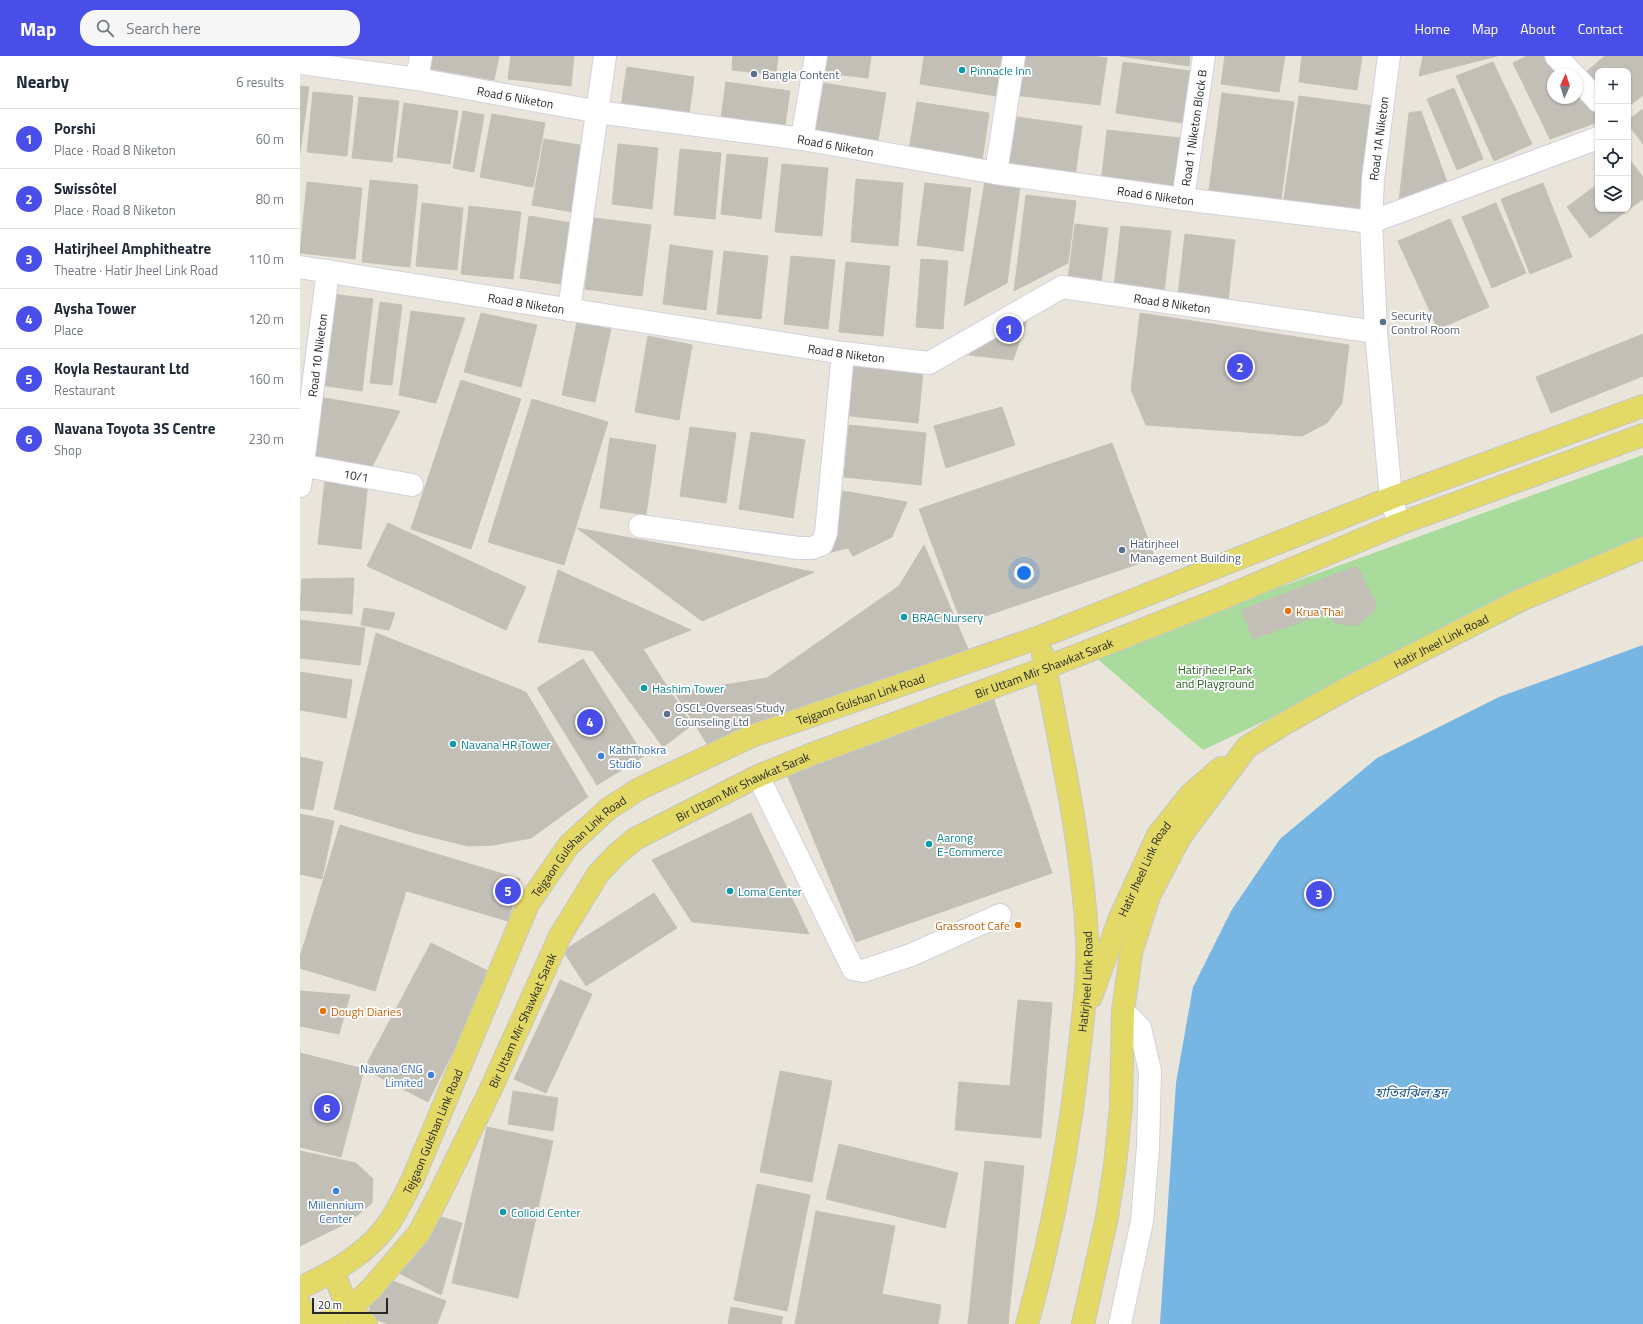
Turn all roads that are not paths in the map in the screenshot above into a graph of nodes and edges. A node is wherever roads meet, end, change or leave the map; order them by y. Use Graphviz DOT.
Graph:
graph roads {
  1 [pos="421,56"];
  2 [pos="605,56"];
  3 [pos="816,56"];
  4 [pos="1014,56"];
  5 [pos="1204,56"];
  6 [pos="1389,56"];
  7 [pos="1556,56"];
  8 [pos="300,63"];
  9 [pos="1567,68"];
  10 [pos="417,79"];
  11 [pos="1583,85"];
  12 [pos="1595,98"];
  13 [pos="597,111"];
  14 [pos="802,139"];
  15 [pos="1595,139"];
  16 [pos="996,173"];
  17 [pos="1184,199"];
  18 [pos="1371,222"];
  19 [pos="300,267"];
  20 [pos="328,271"];
  21 [pos="569,310"];
  22 [pos="1376,332"];
  23 [pos="843,353"];
  24 [pos="1643,406"];
  25 [pos="1643,435"];
  26 [pos="301,472"];
  27 [pos="412,484"];
  28 [pos="1392,498"];
  29 [pos="1399,524"];
  30 [pos="640,526"];
  31 [pos="1643,548"];
  32 [pos="1040,637"];
  33 [pos="1045,668"];
  34 [pos="1247,747"];
  35 [pos="758,776"];
  36 [pos="1000,915"];
  37 [pos="1123,1011"];
  38 [pos="1083,1018"];
  39 [pos="333,1272"];
  40 [pos="300,1288"];
  41 [pos="300,1305"];
  42 [pos="349,1310"];
  43 [pos="307,1324"];
  44 [pos="322,1324"];
  45 [pos="366,1324"];
  46 [pos="1028,1324"];
  47 [pos="1083,1324"];
  48 [pos="1120,1324"];
  1 -- 10 [label="street"];
  2 -- 13 [label="street"];
  3 -- 14 [label="street"];
  4 -- 16 [label="street"];
  5 -- 17 [label="street, Road 1 Niketon Block B"];
  6 -- 18 [label="street, Road 1A Niketon"];
  7 -- 9 [label="street"];
  8 -- 10 [label="street, Road 6 Niketon"];
  10 -- 13 [label="street, Road 6 Niketon"];
  11 -- 12 [label="street"];
  13 -- 14 [label="street, Road 6 Niketon"];
  13 -- 21 [label="street"];
  14 -- 16 [label="street, Road 6 Niketon"];
  15 -- 18 [label="street"];
  16 -- 17 [label="street, Road 6 Niketon"];
  17 -- 18 [label="street, Road 6 Niketon"];
  18 -- 22 [label="street, Road 1A Niketon"];
  19 -- 20 [label="street, Road 8 Niketon"];
  20 -- 21 [label="street, Road 8 Niketon"];
  20 -- 26 [label="street, Road 10 Niketon"];
  21 -- 23 [label="street, Road 8 Niketon"];
  22 -- 23 [label="street, Road 8 Niketon"];
  22 -- 28 [label="street, Road 1A Niketon"];
  23 -- 30 [label="street"];
  24 -- 28 [label="main road, Tejgaon Gulshan Link Road"];
  25 -- 29 [label="main road, Bir Uttam Mir Shawkat Sarak"];
  26 -- 27 [label="street, 10/1"];
  28 -- 29 [label="street, Road 1A Niketon"];
  28 -- 32 [label="main road, Tejgaon Gulshan Link Road"];
  29 -- 33 [label="main road, Bir Uttam Mir Shawkat Sarak"];
  31 -- 34 [label="main road, Hatir Jheel Link Road"];
  32 -- 33 [label="main road, Hatirjheel Link Road"];
  32 -- 39 [label="main road, Tejgaon Gulshan Link Road"];
  33 -- 35 [label="main road, Bir Uttam Mir Shawkat Sarak"];
  33 -- 38 [label="main road, Hatirjheel Link Road"];
  34 -- 37 [label="main road, Hatir Jheel Link Road"];
  34 -- 38 [label="main road, Hatir Jheel Link Road"];
  35 -- 36 [label="street"];
  35 -- 42 [label="main road, Bir Uttam Mir Shawkat Sarak"];
  37 -- 47 [label="main road, Hatir Jheel Link Road"];
  37 -- 48 [label="street"];
  38 -- 46 [label="main road, Hatirjheel Link Road"];
  39 -- 40 [label="main road, Tejgaon Gulshan Link Road"];
  39 -- 42 [label="main road"];
  41 -- 43 [label="main road"];
  42 -- 44 [label="main road, Bir Uttam Mir Shawkat Sarak"];
  42 -- 45 [label="main road"];
}
